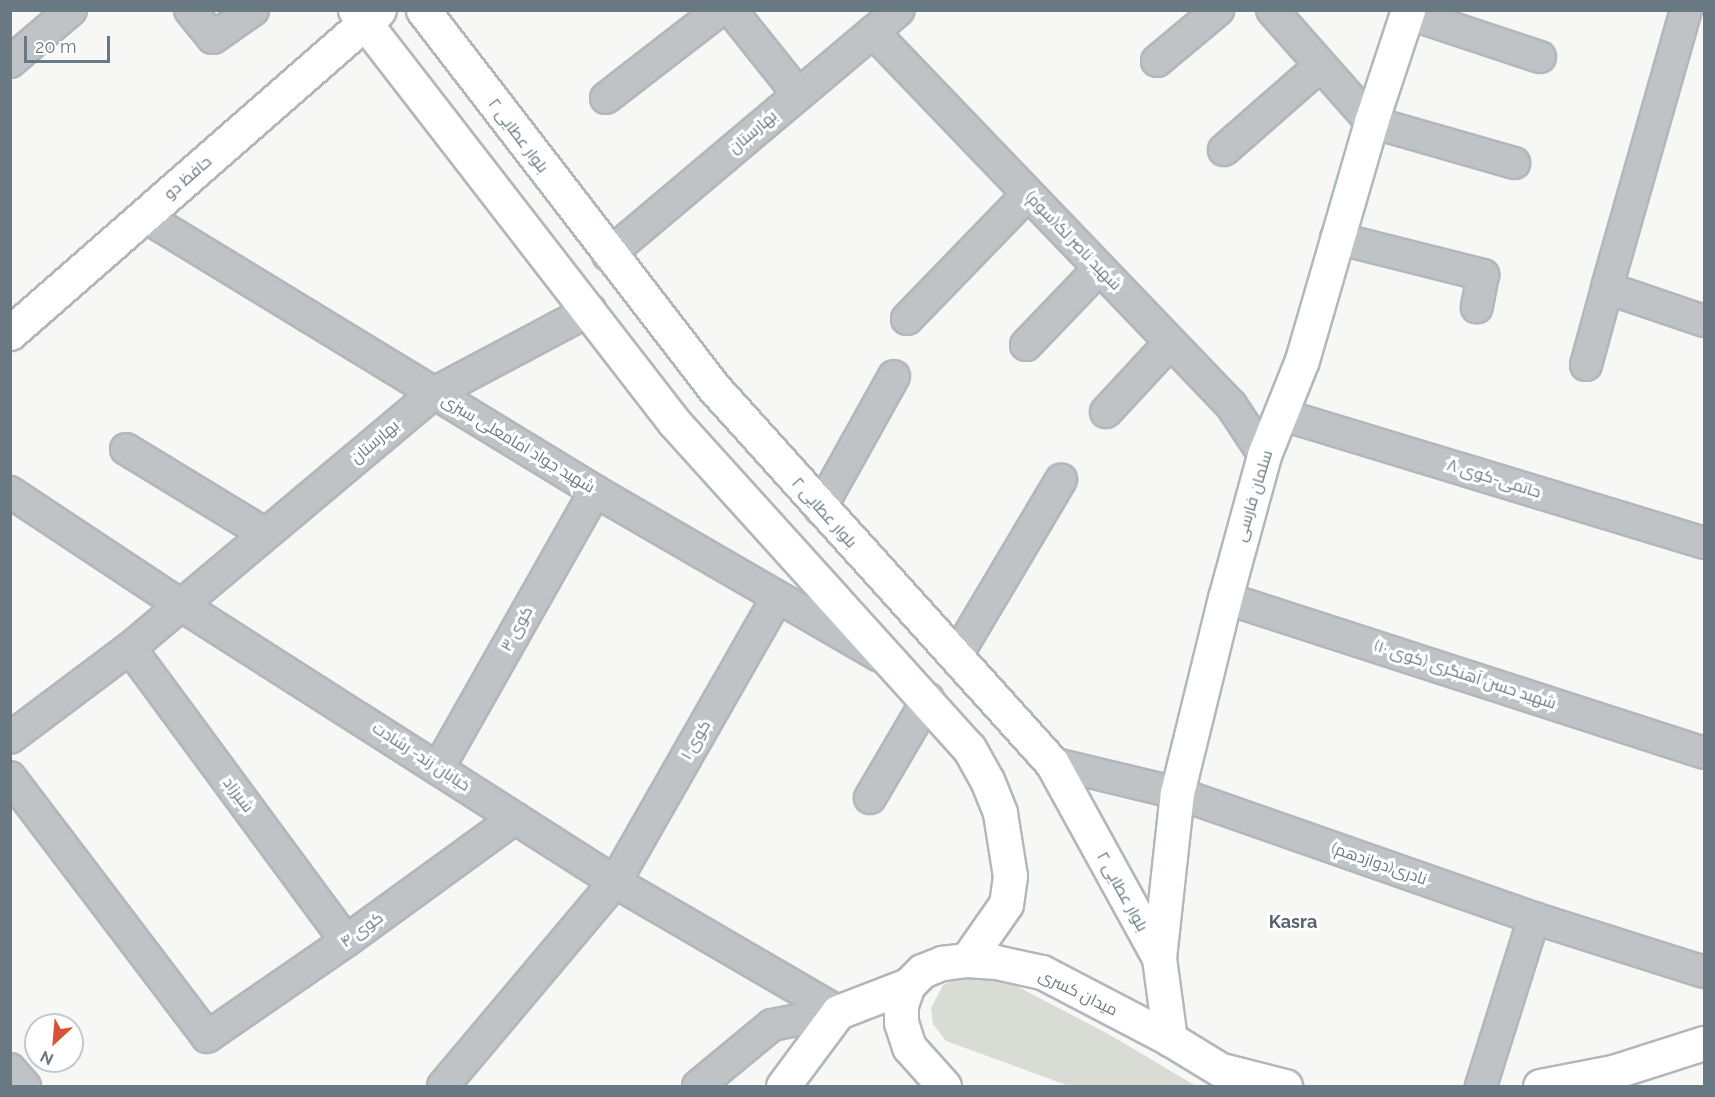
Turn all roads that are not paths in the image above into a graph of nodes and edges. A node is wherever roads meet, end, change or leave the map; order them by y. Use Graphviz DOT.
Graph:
graph roads {
  1 [pos="71,10"];
  2 [pos="190,10"];
  3 [pos="254,10"];
  4 [pos="423,10"];
  5 [pos="720,10"];
  6 [pos="731,10"];
  7 [pos="899,10"];
  8 [pos="1218,10"];
  9 [pos="1272,10"];
  10 [pos="1686,10"];
  11 [pos="1407,11"];
  12 [pos="366,14"];
  13 [pos="873,32"];
  14 [pos="1540,57"];
  15 [pos="1156,61"];
  16 [pos="10,62"];
  17 [pos="1320,66"];
  18 [pos="798,94"];
  19 [pos="606,99"];
  20 [pos="1371,122"];
  21 [pos="1224,150"];
  22 [pos="1514,163"];
  23 [pos="1028,194"];
  24 [pos="144,216"];
  25 [pos="1336,238"];
  26 [pos="608,255"];
  27 [pos="1099,269"];
  28 [pos="1607,288"];
  29 [pos="1477,307"];
  30 [pos="590,310"];
  31 [pos="907,319"];
  32 [pos="1704,321"];
  33 [pos="10,333"];
  34 [pos="1170,343"];
  35 [pos="1026,345"];
  36 [pos="1586,365"];
  37 [pos="894,376"];
  38 [pos="716,390"];
  39 [pos="434,393"];
  40 [pos="1106,412"];
  41 [pos="1283,415"];
  42 [pos="674,422"];
  43 [pos="126,449"];
  44 [pos="1264,455"];
  45 [pos="1061,480"];
  46 [pos="595,491"];
  47 [pos="10,492"];
  48 [pos="820,509"];
  49 [pos="265,534"];
  50 [pos="1704,543"];
  51 [pos="777,598"];
  52 [pos="1225,598"];
  53 [pos="181,605"];
  54 [pos="130,648"];
  55 [pos="957,655"];
  56 [pos="896,665"];
  57 [pos="928,699"];
  58 [pos="10,738"];
  59 [pos="1704,753"];
  60 [pos="1052,763"];
  61 [pos="439,768"];
  62 [pos="10,777"];
  63 [pos="1177,793"];
  64 [pos="870,798"];
  65 [pos="515,818"];
  66 [pos="615,882"];
  67 [pos="1534,918"];
  68 [pos="346,942"];
  69 [pos="1159,958"];
  70 [pos="967,960"];
  71 [pos="1704,972"];
  72 [pos="908,985"];
  73 [pos="838,1011"];
  74 [pos="1170,1039"];
  75 [pos="1704,1043"];
  76 [pos="1213,1067"];
  77 [pos="10,1069"];
  78 [pos="25,1086"];
  79 [pos="443,1086"];
  80 [pos="698,1086"];
  81 [pos="783,1086"];
  82 [pos="938,1086"];
  83 [pos="1247,1086"];
  84 [pos="1285,1086"];
  85 [pos="1480,1086"];
  86 [pos="1540,1086"];
  1 -- 16 [label="street"];
  2 -- 3 [label="street"];
  4 -- 26 [label="street, بلوار عطایی ۲"];
  5 -- 19 [label="street"];
  6 -- 18 [label="street"];
  7 -- 13 [label="street, بهارستان"];
  8 -- 15 [label="street"];
  9 -- 17 [label="street"];
  10 -- 28 [label="street"];
  11 -- 14 [label="street"];
  11 -- 20 [label="street, سلمان فارسی"];
  12 -- 24 [label="street, حافظ دو"];
  12 -- 30 [label="street"];
  13 -- 18 [label="street, بهارستان"];
  13 -- 23 [label="street, شهید ناصر لک(سوم)"];
  17 -- 20 [label="street"];
  17 -- 21 [label="street"];
  18 -- 26 [label="street, بهارستان"];
  20 -- 22 [label="street"];
  20 -- 25 [label="street, سلمان فارسی"];
  23 -- 27 [label="street, شهید ناصر لک(سوم)"];
  23 -- 31 [label="street"];
  24 -- 33 [label="street, حافظ دو"];
  24 -- 39 [label="street, شهید جواد امامعلی سبزی"];
  25 -- 29 [label="street"];
  25 -- 41 [label="street, سلمان فارسی"];
  26 -- 38 [label="street, بلوار عطایی ۲"];
  27 -- 34 [label="street, شهید ناصر لک(سوم)"];
  27 -- 35 [label="street"];
  28 -- 32 [label="street"];
  28 -- 36 [label="street"];
  30 -- 39 [label="street, بهارستان"];
  30 -- 42 [label="street"];
  34 -- 40 [label="street"];
  34 -- 44 [label="street, شهید ناصر لک(سوم)"];
  37 -- 48 [label="street"];
  38 -- 42 [label="street"];
  38 -- 48 [label="street, بلوار عطایی ۲"];
  39 -- 46 [label="street, شهید جواد امامعلی سبزی"];
  39 -- 49 [label="street, بهارستان"];
  41 -- 44 [label="street, سلمان فارسی"];
  41 -- 50 [label="street, حاتمی-کوی ۸"];
  42 -- 56 [label="street"];
  43 -- 49 [label="street"];
  44 -- 52 [label="street, سلمان فارسی"];
  45 -- 55 [label="street"];
  46 -- 51 [label="street, شهید جواد امامعلی سبزی"];
  46 -- 61 [label="street, کوی ۳"];
  47 -- 53 [label="street, خیابان زند- رشادت"];
  48 -- 55 [label="street, بلوار عطایی ۲"];
  49 -- 53 [label="street, بهارستان"];
  51 -- 56 [label="street, شهید جواد امامعلی سبزی"];
  51 -- 66 [label="street, کوی ۱"];
  52 -- 59 [label="street, شهید حسن آهنگری (کوی ۱۰)"];
  52 -- 63 [label="street, سلمان فارسی"];
  53 -- 54 [label="street, بهارستان"];
  53 -- 61 [label="street, خیابان زند- رشادت"];
  54 -- 58 [label="street, بهارستان"];
  54 -- 68 [label="street, شیرزاد"];
  55 -- 60 [label="street, بلوار عطایی ۲"];
  56 -- 57 [label="street"];
  57 -- 64 [label="street"];
  57 -- 70 [label="street"];
  60 -- 63 [label="street, نادری(دوازدهم)"];
  60 -- 69 [label="street, بلوار عطایی ۲"];
  61 -- 65 [label="street, خیابان زند- رشادت"];
  62 -- 68 [label="street, کوی ۴"];
  63 -- 67 [label="street, نادری(دوازدهم)"];
  63 -- 69 [label="street, سلمان فارسی"];
  65 -- 66 [label="street, خیابان زند- رشادت"];
  65 -- 68 [label="street, کوی ۴"];
  66 -- 73 [label="street, خیابان زند- رشادت"];
  66 -- 79 [label="street"];
  67 -- 71 [label="street, نادری(دوازدهم)"];
  67 -- 85 [label="street"];
  69 -- 74 [label="street, بلوار عطایی ۲"];
  70 -- 72 [label="street, میدان کسری"];
  70 -- 74 [label="street, میدان کسری"];
  72 -- 73 [label="street, میدان کسری"];
  72 -- 82 [label="street"];
  73 -- 80 [label="street"];
  73 -- 81 [label="street"];
  74 -- 76 [label="street, میدان کسری"];
  75 -- 86 [label="street"];
  76 -- 83 [label="street, میدان کسری"];
  76 -- 84 [label="street"];
  77 -- 78 [label="street"];
}
